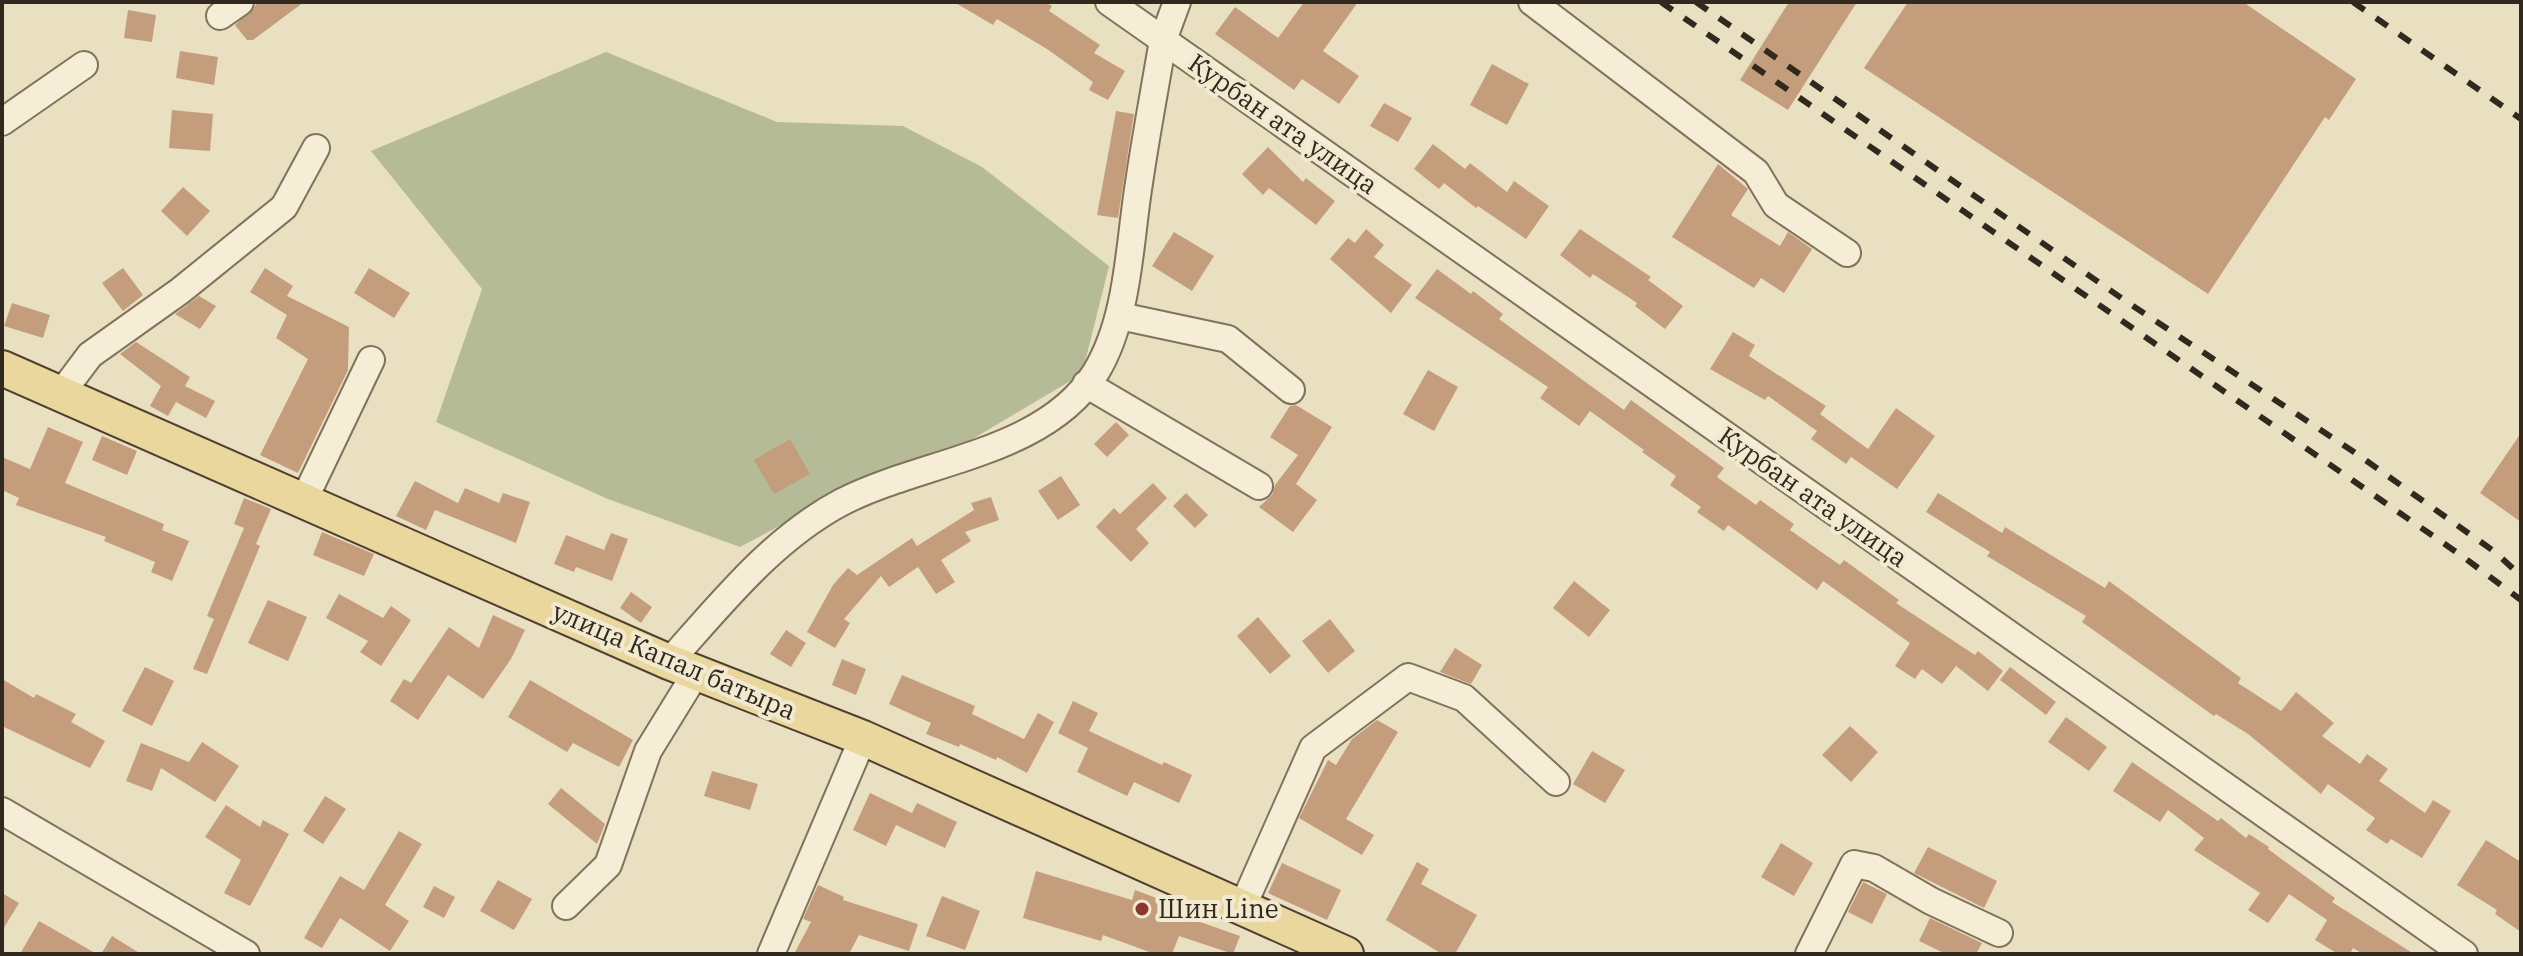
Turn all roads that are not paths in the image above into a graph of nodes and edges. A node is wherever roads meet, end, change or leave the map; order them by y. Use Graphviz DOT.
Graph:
graph roads {
  1 [pos="1109,2"];
  2 [pos="1177,2"];
  3 [pos="1532,2"];
  4 [pos="1163,40"];
  5 [pos="84,65"];
  6 [pos="2,122"];
  7 [pos="316,148"];
  8 [pos="1847,253"];
  9 [pos="1120,316"];
  10 [pos="371,360"];
  11 [pos="2,368"];
  12 [pos="1086,384"];
  13 [pos="1291,390"];
  14 [pos="60,395"];
  15 [pos="1259,486"];
  16 [pos="303,502"];
  17 [pos="683,667"];
  18 [pos="863,738"];
  19 [pos="1556,782"];
  20 [pos="2,811"];
  21 [pos="566,906"];
  22 [pos="1242,908"];
  23 [pos="1999,933"];
  24 [pos="246,954"];
  25 [pos="771,954"];
  26 [pos="1346,954"];
  27 [pos="1809,954"];
  28 [pos="2464,954"];
  1 -- 4 [label="street, Курбан ата улица"];
  2 -- 4 [label="street"];
  3 -- 8 [label="street"];
  4 -- 9 [label="street"];
  4 -- 28 [label="street, Курбан ата улица"];
  5 -- 6 [label="street"];
  7 -- 14 [label="street"];
  9 -- 12 [label="street"];
  9 -- 13 [label="street"];
  10 -- 16 [label="street"];
  11 -- 14 [label="main road, улица Капал батыра"];
  12 -- 15 [label="street"];
  12 -- 17 [label="street"];
  14 -- 16 [label="main road, улица Капал батыра"];
  16 -- 17 [label="main road, улица Капал батыра"];
  17 -- 18 [label="main road, улица Капал батыра"];
  17 -- 21 [label="street"];
  18 -- 22 [label="main road, улица Капал батыра"];
  18 -- 25 [label="street"];
  19 -- 22 [label="street"];
  20 -- 24 [label="street"];
  22 -- 26 [label="main road, улица Капал батыра"];
  23 -- 27 [label="street"];
}
